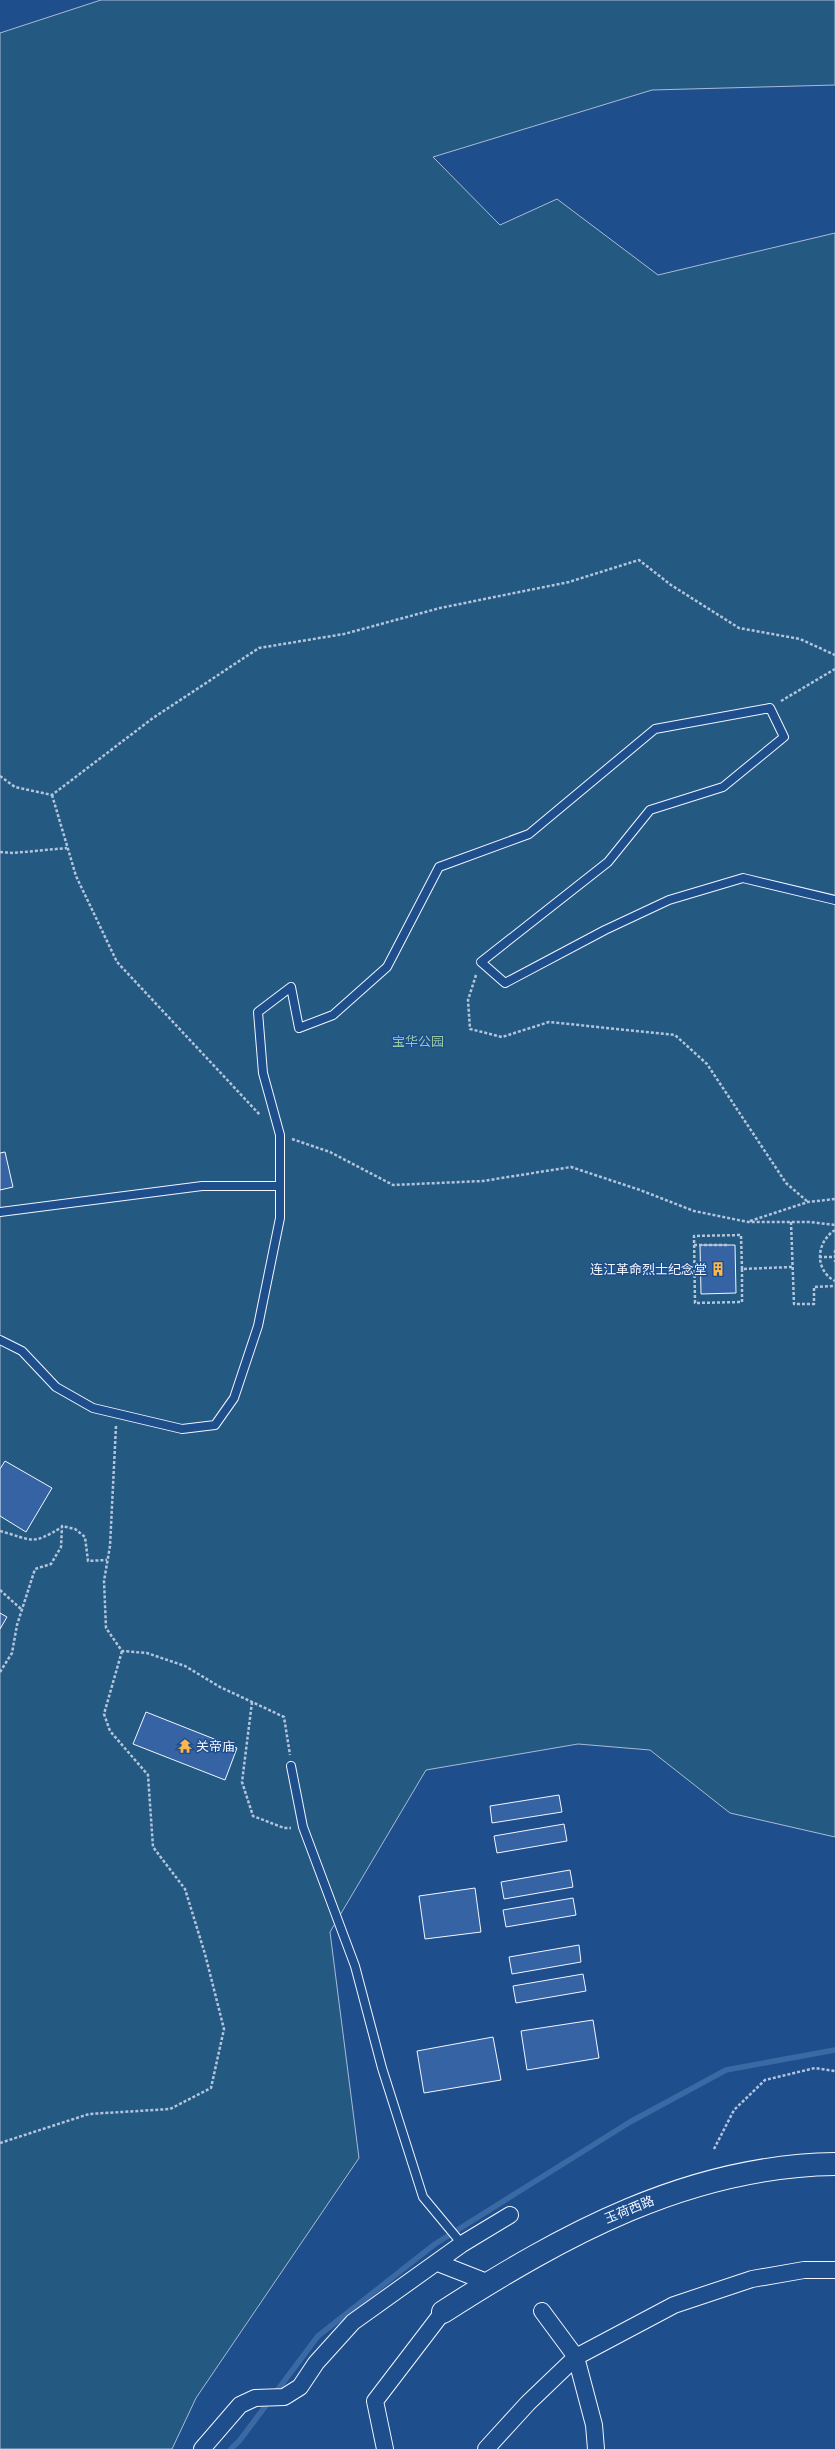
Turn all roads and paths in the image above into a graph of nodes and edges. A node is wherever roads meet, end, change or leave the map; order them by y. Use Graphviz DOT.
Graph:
graph roads {
  1 [pos="835,655"];
  2 [pos="835,669"];
  3 [pos="770,708"];
  4 [pos="0,776"];
  5 [pos="52,795"];
  6 [pos="68,848"];
  7 [pos="0,852"];
  8 [pos="835,900"];
  9 [pos="481,962"];
  10 [pos="280,1136"];
  11 [pos="280,1186"];
  12 [pos="835,1198"];
  13 [pos="808,1202"];
  14 [pos="0,1212"];
  15 [pos="748,1222"];
  16 [pos="791,1222"];
  17 [pos="835,1225"];
  18 [pos="835,1230"];
  19 [pos="694,1245"];
  20 [pos="728,1245"];
  21 [pos="835,1250"];
  22 [pos="820,1257"];
  23 [pos="834,1257"];
  24 [pos="835,1262"];
  25 [pos="792,1267"];
  26 [pos="742,1268"];
  27 [pos="835,1281"];
  28 [pos="835,1286"];
  29 [pos="0,1340"];
  30 [pos="117,1414"];
  31 [pos="62,1526"];
  32 [pos="0,1531"];
  33 [pos="108,1560"];
  34 [pos="0,1590"];
  35 [pos="21,1609"];
  36 [pos="122,1651"];
  37 [pos="0,1672"];
  38 [pos="252,1702"];
  39 [pos="291,1766"];
  40 [pos="303,1827"];
  41 [pos="835,2071"];
  42 [pos="0,2143"];
  43 [pos="714,2149"];
  44 [pos="835,2164"];
  45 [pos="510,2214"];
  46 [pos="462,2244"];
  47 [pos="438,2262"];
  48 [pos="835,2270"];
  49 [pos="489,2283"];
  50 [pos="542,2311"];
  51 [pos="443,2312"];
  52 [pos="576,2357"];
  53 [pos="202,2449"];
  54 [pos="385,2449"];
  55 [pos="486,2449"];
  56 [pos="596,2449"];
  1 -- 5 [label="path"];
  2 -- 3 [label="path"];
  3 -- 9 [label="lane"];
  3 -- 10 [label="lane"];
  4 -- 5 [label="path"];
  5 -- 6 [label="path"];
  6 -- 7 [label="path"];
  6 -- 10 [label="path"];
  8 -- 9 [label="lane"];
  9 -- 13 [label="path"];
  10 -- 11 [label="lane"];
  10 -- 15 [label="path"];
  11 -- 14 [label="lane"];
  11 -- 30 [label="lane"];
  12 -- 13 [label="path"];
  13 -- 15 [label="path"];
  15 -- 16 [label="path"];
  16 -- 17 [label="path"];
  16 -- 25 [label="path"];
  18 -- 22 [label="path"];
  19 -- 20 [label="path"];
  19 -- 26 [label="path"];
  19 -- 26 [label="path"];
  21 -- 23 [label="path"];
  22 -- 23 [label="path"];
  22 -- 27 [label="path"];
  23 -- 24 [label="path"];
  25 -- 26 [label="path"];
  25 -- 28 [label="path"];
  29 -- 30 [label="lane"];
  30 -- 33 [label="path"];
  31 -- 32 [label="path"];
  31 -- 33 [label="path"];
  31 -- 35 [label="path"];
  33 -- 36 [label="path"];
  34 -- 35 [label="path"];
  35 -- 37 [label="path"];
  36 -- 38 [label="path"];
  36 -- 42 [label="path"];
  38 -- 39 [label="path"];
  38 -- 40 [label="path"];
  39 -- 40 [label="lane"];
  40 -- 46 [label="lane"];
  41 -- 43 [label="path"];
  44 -- 49 [label="main road, 玉荷西路"];
  45 -- 46 [label="street"];
  46 -- 47 [label="street"];
  47 -- 49 [label="street"];
  47 -- 53 [label="street"];
  48 -- 52 [label="street"];
  49 -- 51 [label="main road, 玉荷西路"];
  50 -- 52 [label="street"];
  51 -- 54 [label="street"];
  52 -- 55 [label="street"];
  52 -- 56 [label="street"];
}
